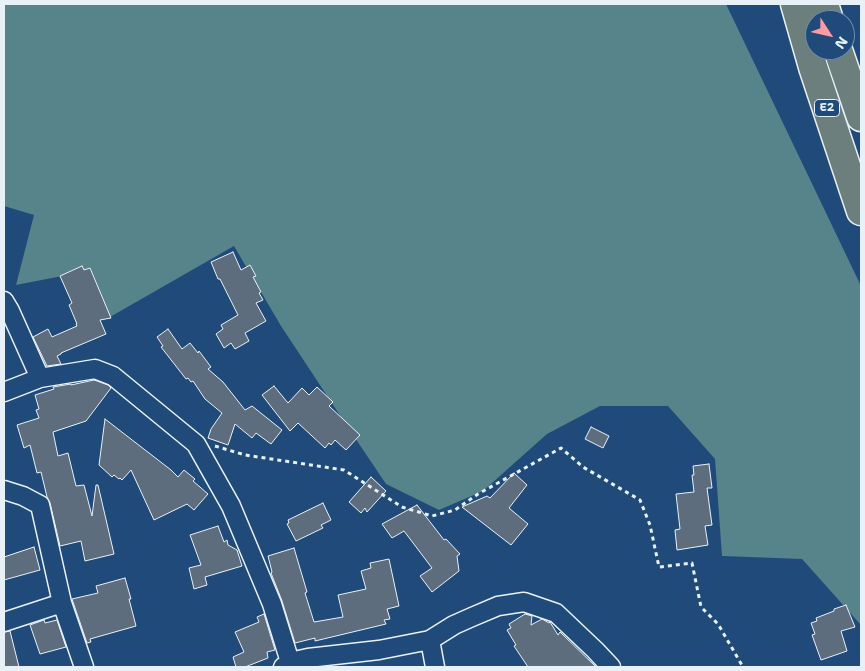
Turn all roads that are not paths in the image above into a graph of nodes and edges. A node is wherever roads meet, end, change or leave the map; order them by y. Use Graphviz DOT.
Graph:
graph roads {
  1 [pos="795,4"];
  2 [pos="841,60"];
  3 [pos="861,117"];
  4 [pos="861,211"];
  5 [pos="7,306"];
  6 [pos="4,330"];
  7 [pos="40,378"];
  8 [pos="4,392"];
  9 [pos="4,490"];
  10 [pos="62,603"];
  11 [pos="4,622"];
  12 [pos="430,640"];
  13 [pos="287,666"];
  14 [pos="84,667"];
  15 [pos="435,667"];
  16 [pos="611,667"];
  1 -- 4 [label="highway, E2"];
  2 -- 3 [label="highway, E2"];
  5 -- 6 [label="street"];
  5 -- 7 [label="street"];
  7 -- 8 [label="street"];
  7 -- 13 [label="street"];
  9 -- 10 [label="street"];
  10 -- 11 [label="street"];
  10 -- 14 [label="street"];
  12 -- 13 [label="street"];
  12 -- 15 [label="street"];
  12 -- 16 [label="street"];
}
